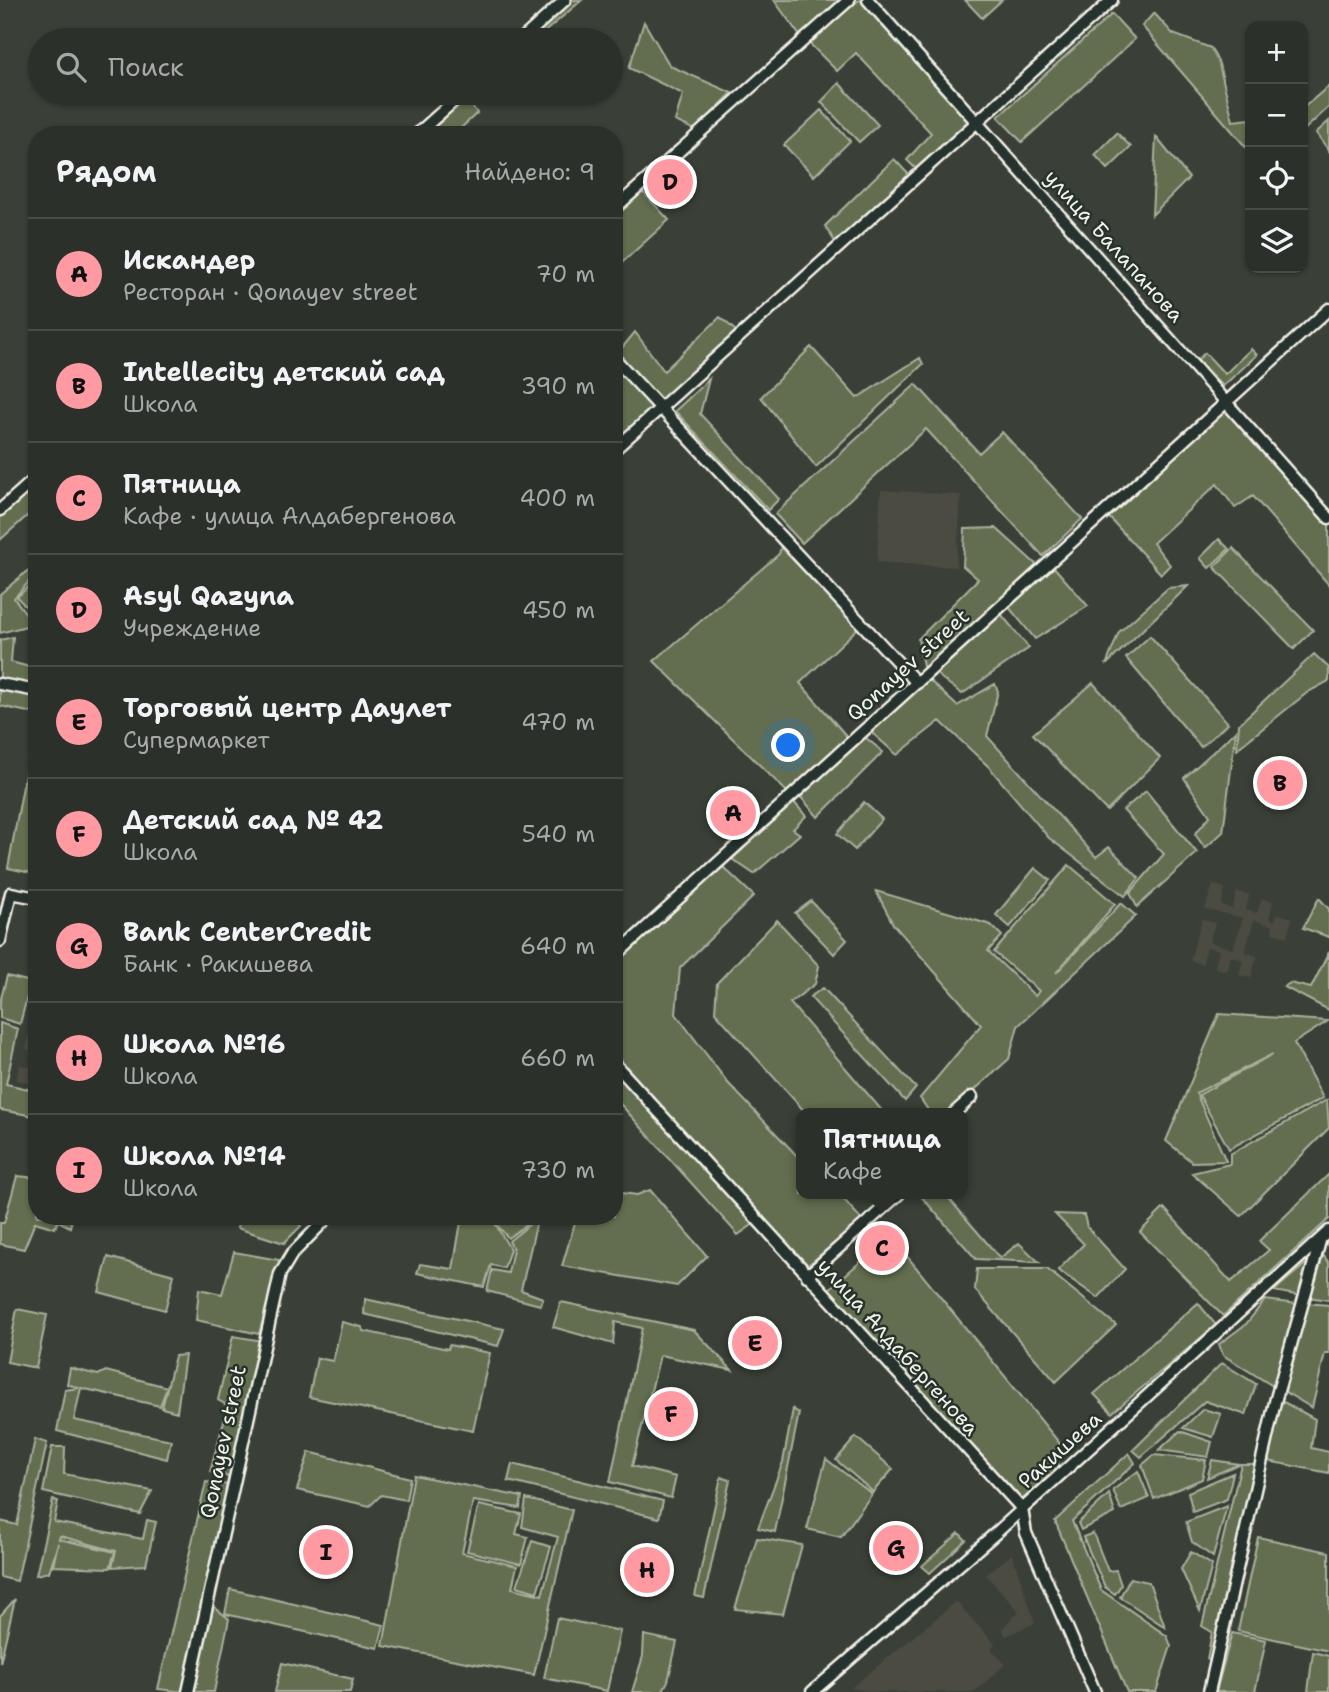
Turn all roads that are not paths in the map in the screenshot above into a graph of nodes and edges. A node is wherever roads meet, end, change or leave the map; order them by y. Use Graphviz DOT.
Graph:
graph roads {
  1 [pos="565,0"];
  2 [pos="849,0"];
  3 [pos="868,0"];
  4 [pos="1112,0"];
  5 [pos="534,28"];
  6 [pos="450,105"];
  7 [pos="979,122"];
  8 [pos="426,126"];
  9 [pos="623,201"];
  10 [pos="1329,309"];
  11 [pos="623,368"];
  12 [pos="1227,402"];
  13 [pos="660,409"];
  14 [pos="623,442"];
  15 [pos="28,485"];
  16 [pos="0,510"];
  17 [pos="1329,518"];
  18 [pos="917,683"];
  19 [pos="0,684"];
  20 [pos="28,689"];
  21 [pos="28,896"];
  22 [pos="0,942"];
  23 [pos="623,949"];
  24 [pos="623,1073"];
  25 [pos="972,1097"];
  26 [pos="960,1108"];
  27 [pos="893,1199"];
  28 [pos="320,1225"];
  29 [pos="1329,1231"];
  30 [pos="1320,1239"];
  31 [pos="807,1276"];
  32 [pos="1022,1509"];
  33 [pos="188,1692"];
  34 [pos="812,1692"];
  35 [pos="1095,1692"];
  36 [pos="1209,1692"];
  1 -- 5 [label="street"];
  2 -- 9 [label="street"];
  3 -- 7 [label="street, улица Балапанова"];
  4 -- 7 [label="street"];
  6 -- 8 [label="street"];
  7 -- 12 [label="street, улица Балапанова"];
  7 -- 13 [label="street"];
  10 -- 12 [label="street, Qonayev street"];
  11 -- 13 [label="street"];
  12 -- 17 [label="street, улица Балапанова"];
  12 -- 18 [label="street, Qonayev street"];
  13 -- 14 [label="street"];
  13 -- 18 [label="street"];
  15 -- 16 [label="street"];
  18 -- 23 [label="street, Qonayev street"];
  19 -- 20 [label="street"];
  21 -- 22 [label="street"];
  24 -- 31 [label="street, улица Алдабергенова"];
  25 -- 26 [label="street"];
  27 -- 31 [label="street"];
  28 -- 33 [label="street, Qonayev street"];
  29 -- 30 [label="street, Ракишева"];
  30 -- 32 [label="street, Ракишева"];
  30 -- 36 [label="street"];
  31 -- 32 [label="street, улица Алдабергенова"];
  32 -- 34 [label="street, Ракишева"];
  32 -- 35 [label="street, улица Алдабергенова"];
}
